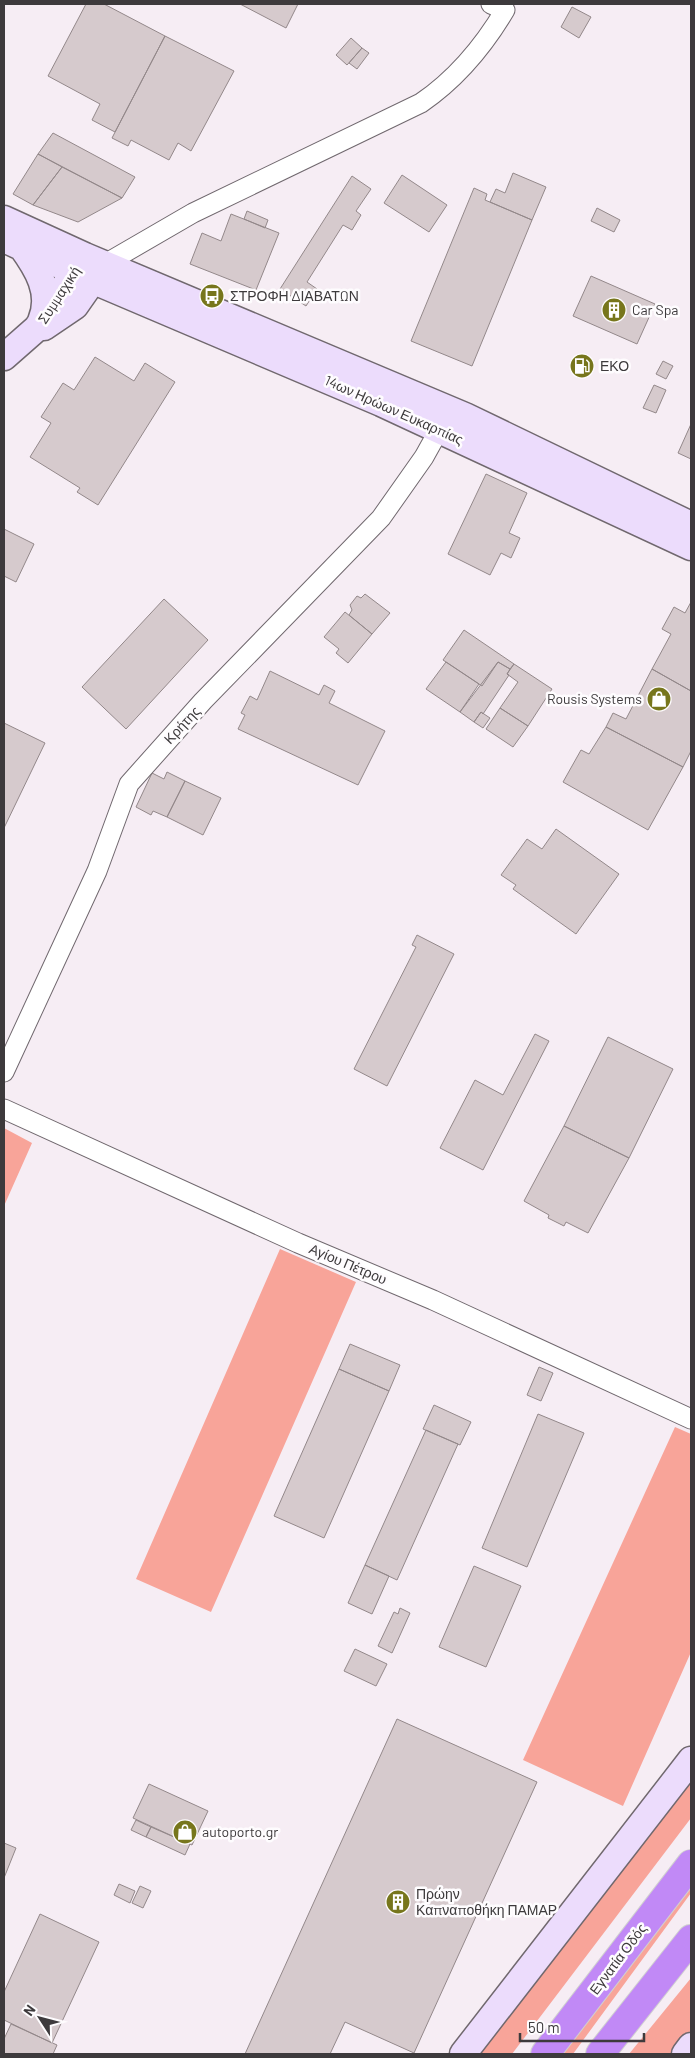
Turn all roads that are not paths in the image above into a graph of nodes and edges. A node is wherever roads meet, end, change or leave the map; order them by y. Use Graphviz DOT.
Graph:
graph roads {
  1 [pos="505,6"];
  2 [pos="4,219"];
  3 [pos="12,242"];
  4 [pos="89,268"];
  5 [pos="35,331"];
  6 [pos="4,357"];
  7 [pos="439,430"];
  8 [pos="691,525"];
  9 [pos="691,547"];
  10 [pos="4,1072"];
  11 [pos="4,1109"];
  12 [pos="691,1419"];
  13 [pos="691,1760"];
  14 [pos="691,1864"];
  15 [pos="691,1939"];
  16 [pos="691,2046"];
  17 [pos="463,2054"];
  18 [pos="545,2054"];
  19 [pos="600,2054"];
  20 [pos="685,2054"];
  1 -- 4 [label="street"];
  2 -- 4 [label="main road"];
  3 -- 4 [label="main road"];
  3 -- 5 [label="main road"];
  4 -- 5 [label="main road, Συμμαχική"];
  4 -- 7 [label="main road, 14ων Ηρώων Ευκαρπίας"];
  4 -- 8 [label="main road, 14ων Ηρώων Ευκαρπίας"];
  5 -- 6 [label="main road, Συμμαχική"];
  7 -- 9 [label="main road, 14ων Ηρώων Ευκαρπίας"];
  7 -- 10 [label="street, Κρήτης"];
  11 -- 12 [label="street, Αγίου Πέτρου"];
  13 -- 17 [label="main road"];
  14 -- 18 [label="highway, Εγνατία Οδός"];
  15 -- 19 [label="highway"];
  16 -- 20 [label="main road"];
}
